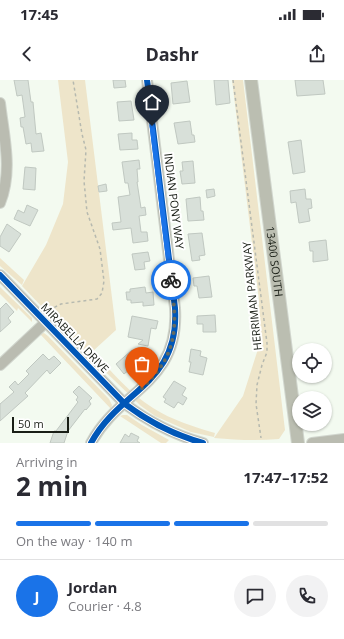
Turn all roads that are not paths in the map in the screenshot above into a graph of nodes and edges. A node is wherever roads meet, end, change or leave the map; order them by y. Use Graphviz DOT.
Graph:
graph roads {
  1 [pos="147,80"];
  2 [pos="251,80"];
  3 [pos="0,103"];
  4 [pos="0,203"];
  5 [pos="0,275"];
  6 [pos="46,322"];
  7 [pos="0,365"];
  8 [pos="125,404"];
  9 [pos="344,439"];
  10 [pos="91,443"];
  11 [pos="203,443"];
  12 [pos="298,443"];
  13 [pos="312,443"];
  1 -- 8 [label="street, INDIAN PONY WAY"];
  2 -- 12 [label="main road, 13400 SOUTH"];
  3 -- 4 [label="street"];
  5 -- 6 [label="street, MIRABELLA DRIVE"];
  6 -- 7 [label="street"];
  6 -- 8 [label="street, MIRABELLA DRIVE"];
  8 -- 10 [label="street, INDIAN PONY WAY"];
  8 -- 11 [label="street, MIRABELLA DRIVE"];
  9 -- 13 [label="street"];
}
